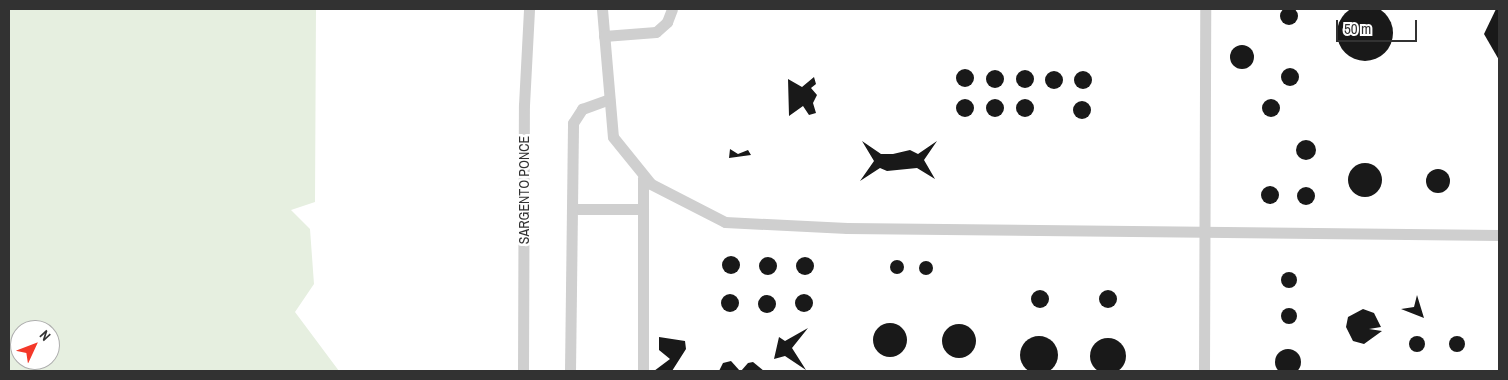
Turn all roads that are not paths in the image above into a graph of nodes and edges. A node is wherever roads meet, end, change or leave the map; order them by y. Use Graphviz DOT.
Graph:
graph roads {
  1 [pos="529,9"];
  2 [pos="602,9"];
  3 [pos="672,9"];
  4 [pos="1205,9"];
  5 [pos="604,36"];
  6 [pos="608,99"];
  7 [pos="643,178"];
  8 [pos="573,209"];
  9 [pos="643,209"];
  10 [pos="1204,231"];
  11 [pos="1499,235"];
  12 [pos="523,371"];
  13 [pos="570,371"];
  14 [pos="643,371"];
  15 [pos="1204,371"];
  1 -- 12 [label="street, SARGENTO PONCE"];
  2 -- 5 [label="street"];
  3 -- 5 [label="street"];
  4 -- 10 [label="street"];
  5 -- 6 [label="street"];
  6 -- 7 [label="street"];
  6 -- 8 [label="street"];
  7 -- 9 [label="street"];
  7 -- 10 [label="street"];
  8 -- 9 [label="street"];
  8 -- 13 [label="street"];
  9 -- 14 [label="street"];
  10 -- 11 [label="street"];
  10 -- 15 [label="street"];
}
